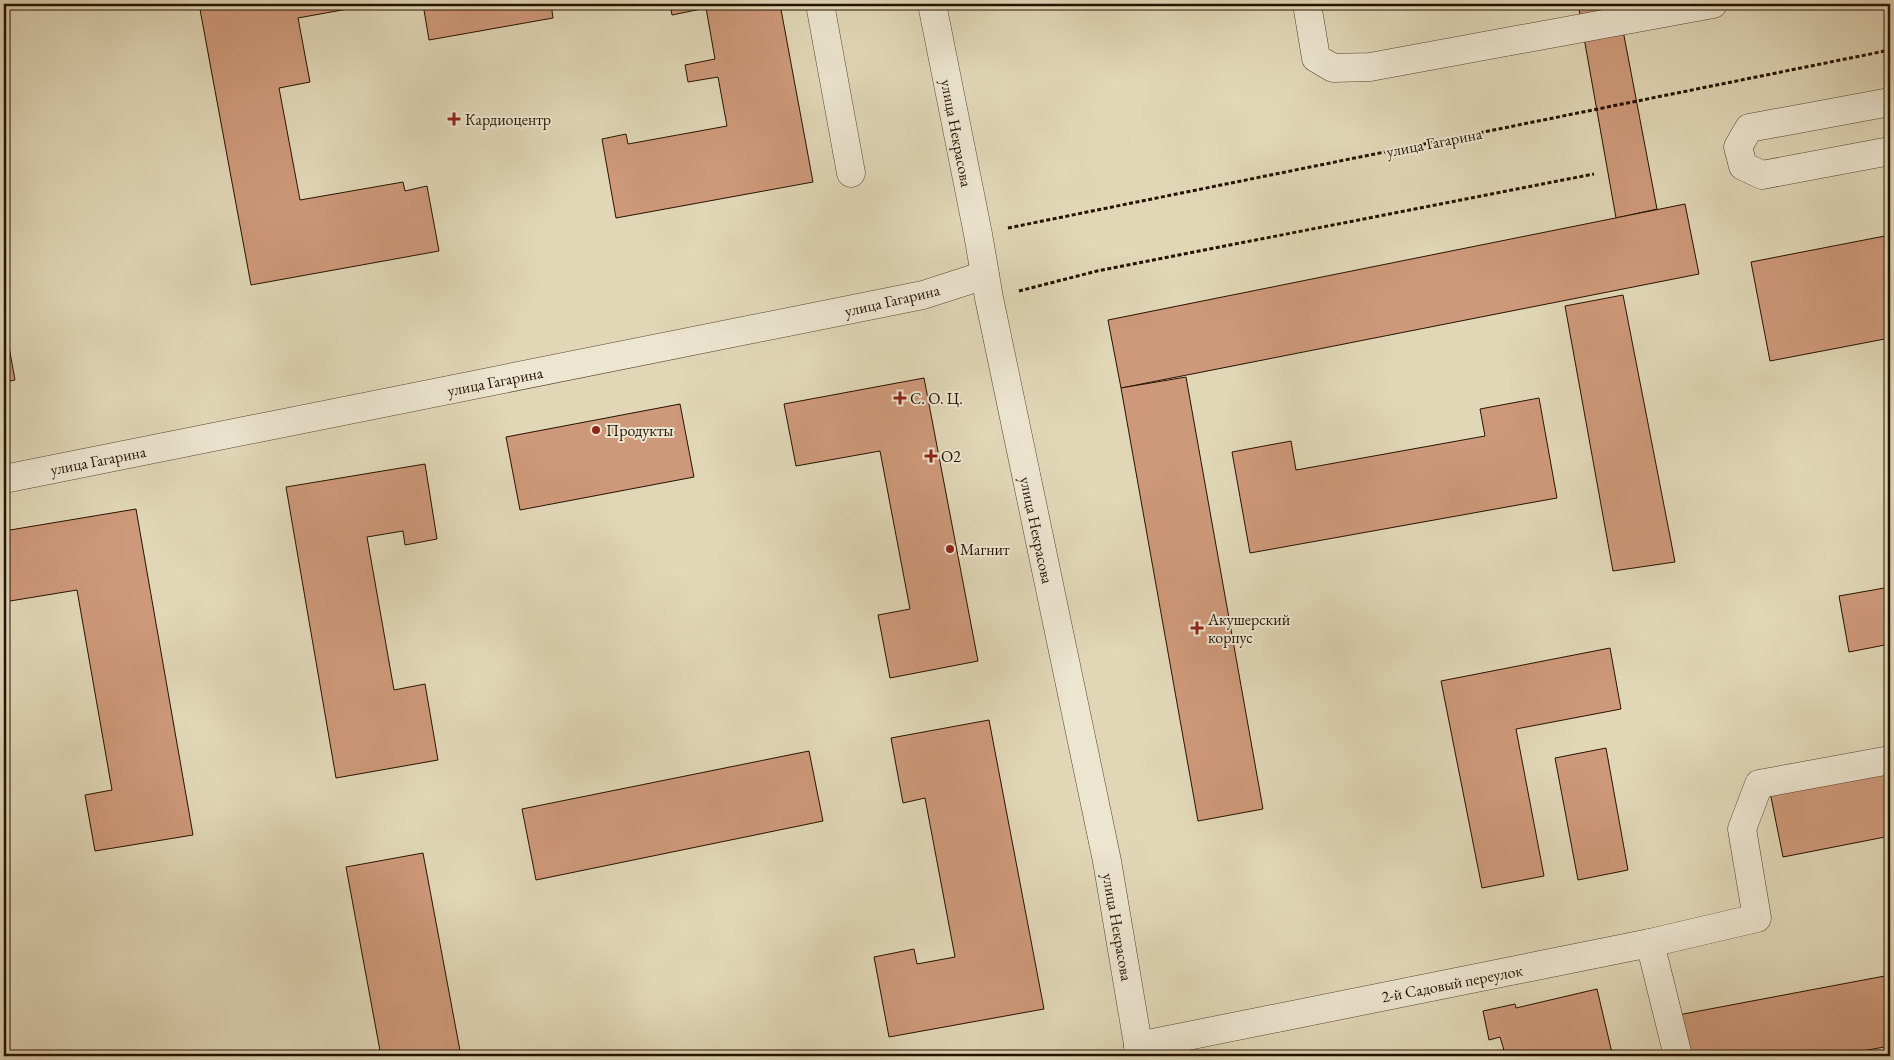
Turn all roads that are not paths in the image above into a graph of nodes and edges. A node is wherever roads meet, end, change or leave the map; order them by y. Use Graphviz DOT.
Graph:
graph roads {
  1 [pos="820,4"];
  2 [pos="932,4"];
  3 [pos="1307,4"];
  4 [pos="1713,4"];
  5 [pos="1890,102"];
  6 [pos="1890,151"];
  7 [pos="851,173"];
  8 [pos="987,286"];
  9 [pos="4,479"];
  10 [pos="1890,760"];
  11 [pos="1650,943"];
  12 [pos="1139,1051"];
  13 [pos="1678,1056"];
  1 -- 7 [label="street"];
  2 -- 8 [label="street, улица Некрасова"];
  3 -- 4 [label="street"];
  5 -- 6 [label="street"];
  8 -- 9 [label="street, улица Гагарина"];
  8 -- 12 [label="street, улица Некрасова"];
  10 -- 11 [label="street, 2-й Садовый переулок"];
  11 -- 12 [label="street, 2-й Садовый переулок"];
  11 -- 13 [label="street"];
}
